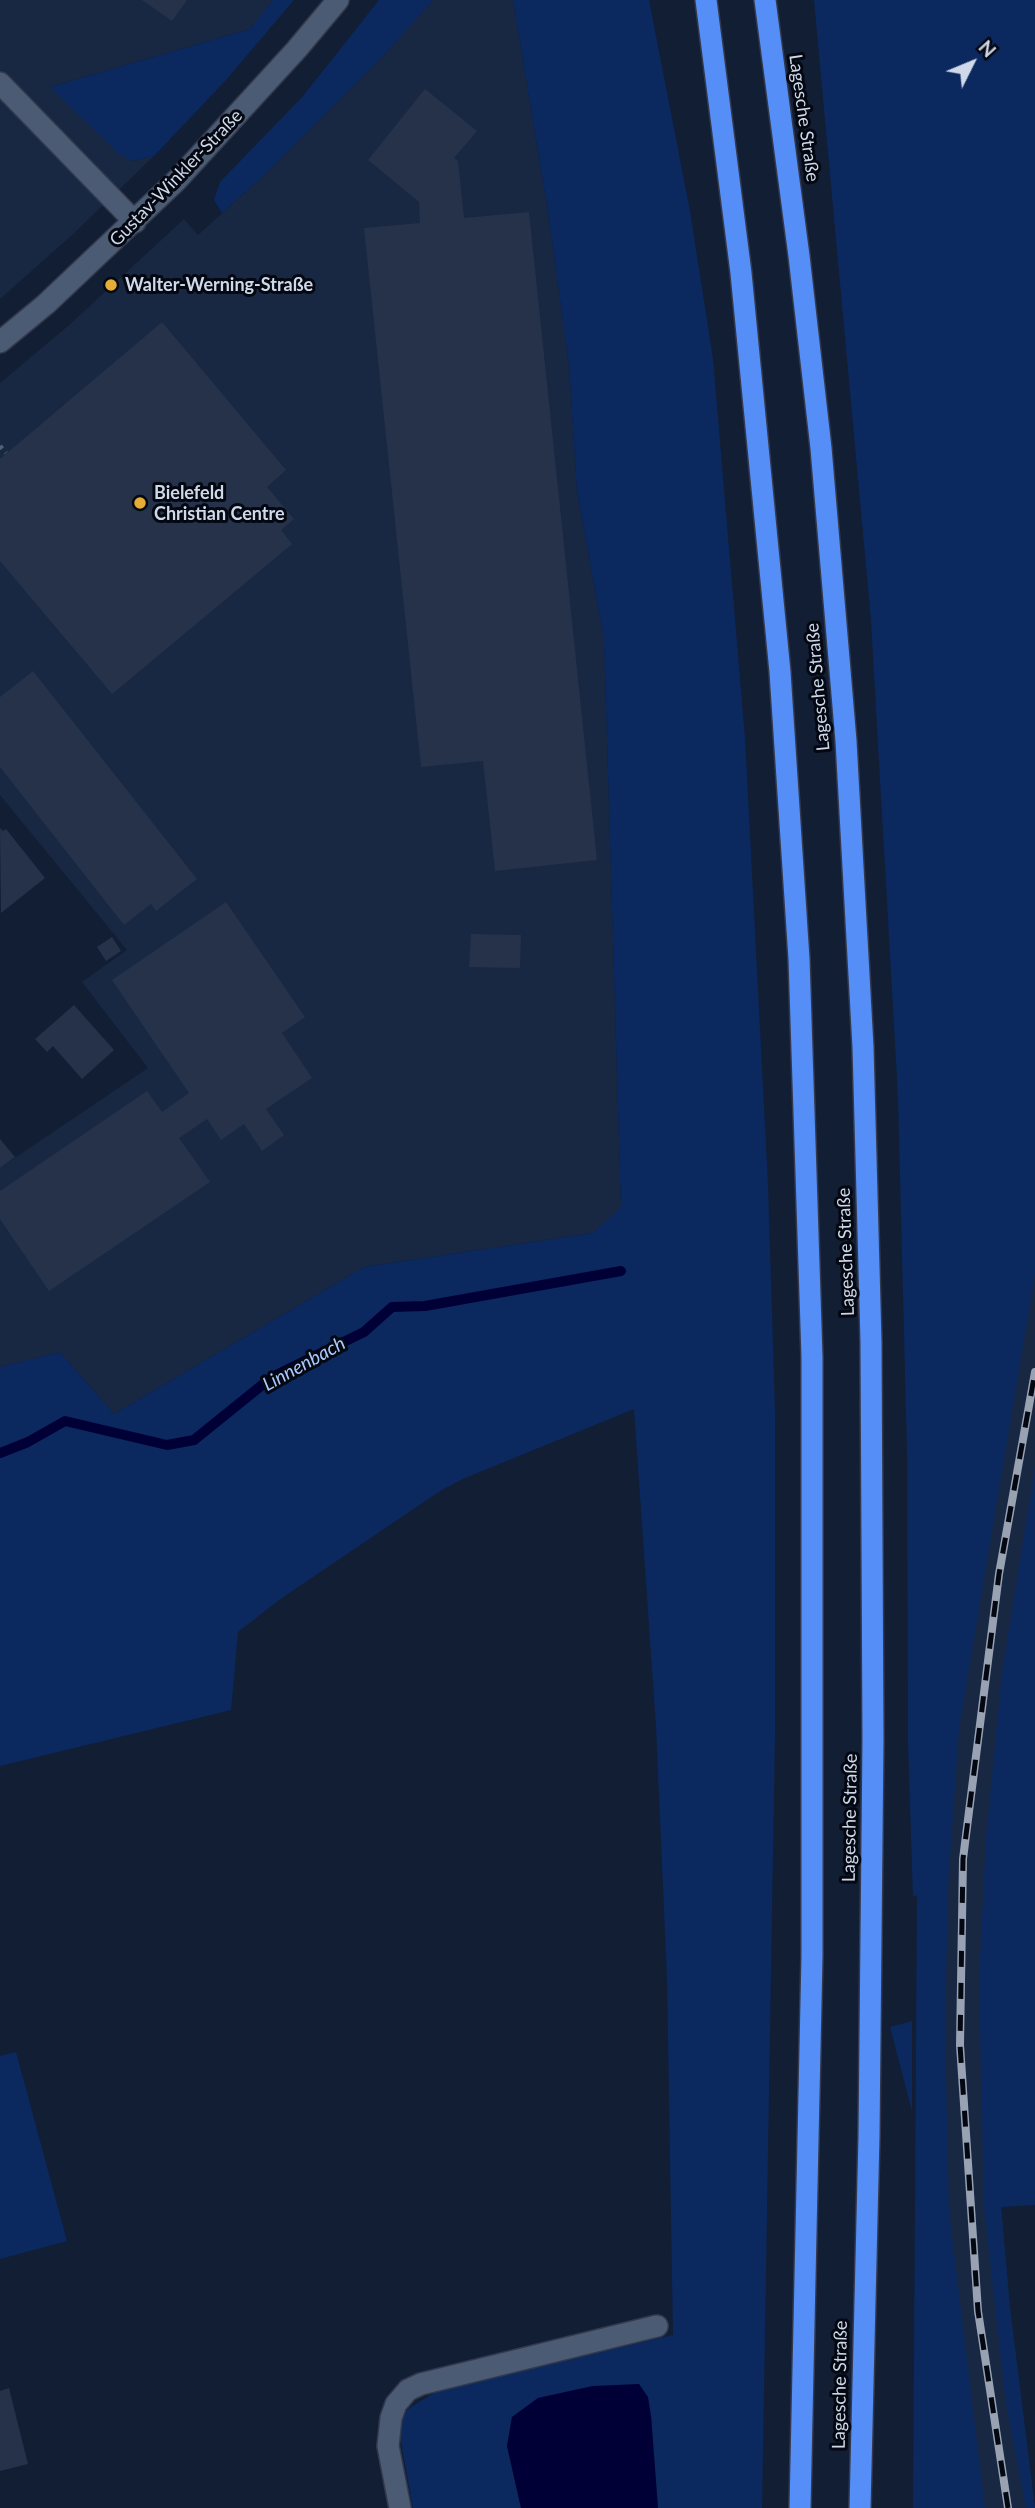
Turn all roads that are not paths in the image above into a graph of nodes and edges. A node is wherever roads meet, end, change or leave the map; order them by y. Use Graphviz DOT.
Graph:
graph roads {
  1 [pos="338,0"];
  2 [pos="706,0"];
  3 [pos="765,0"];
  4 [pos="0,83"];
  5 [pos="135,222"];
  6 [pos="0,342"];
  7 [pos="657,2326"];
  8 [pos="400,2508"];
  9 [pos="800,2508"];
  10 [pos="860,2508"];
  1 -- 5 [label="street, Gustav-Winkler-Straße"];
  2 -- 9 [label="highway, Lagesche Straße"];
  3 -- 10 [label="highway, Lagesche Straße"];
  4 -- 5 [label="street"];
  5 -- 6 [label="street, Gustav-Winkler-Straße"];
  7 -- 8 [label="street"];
}
